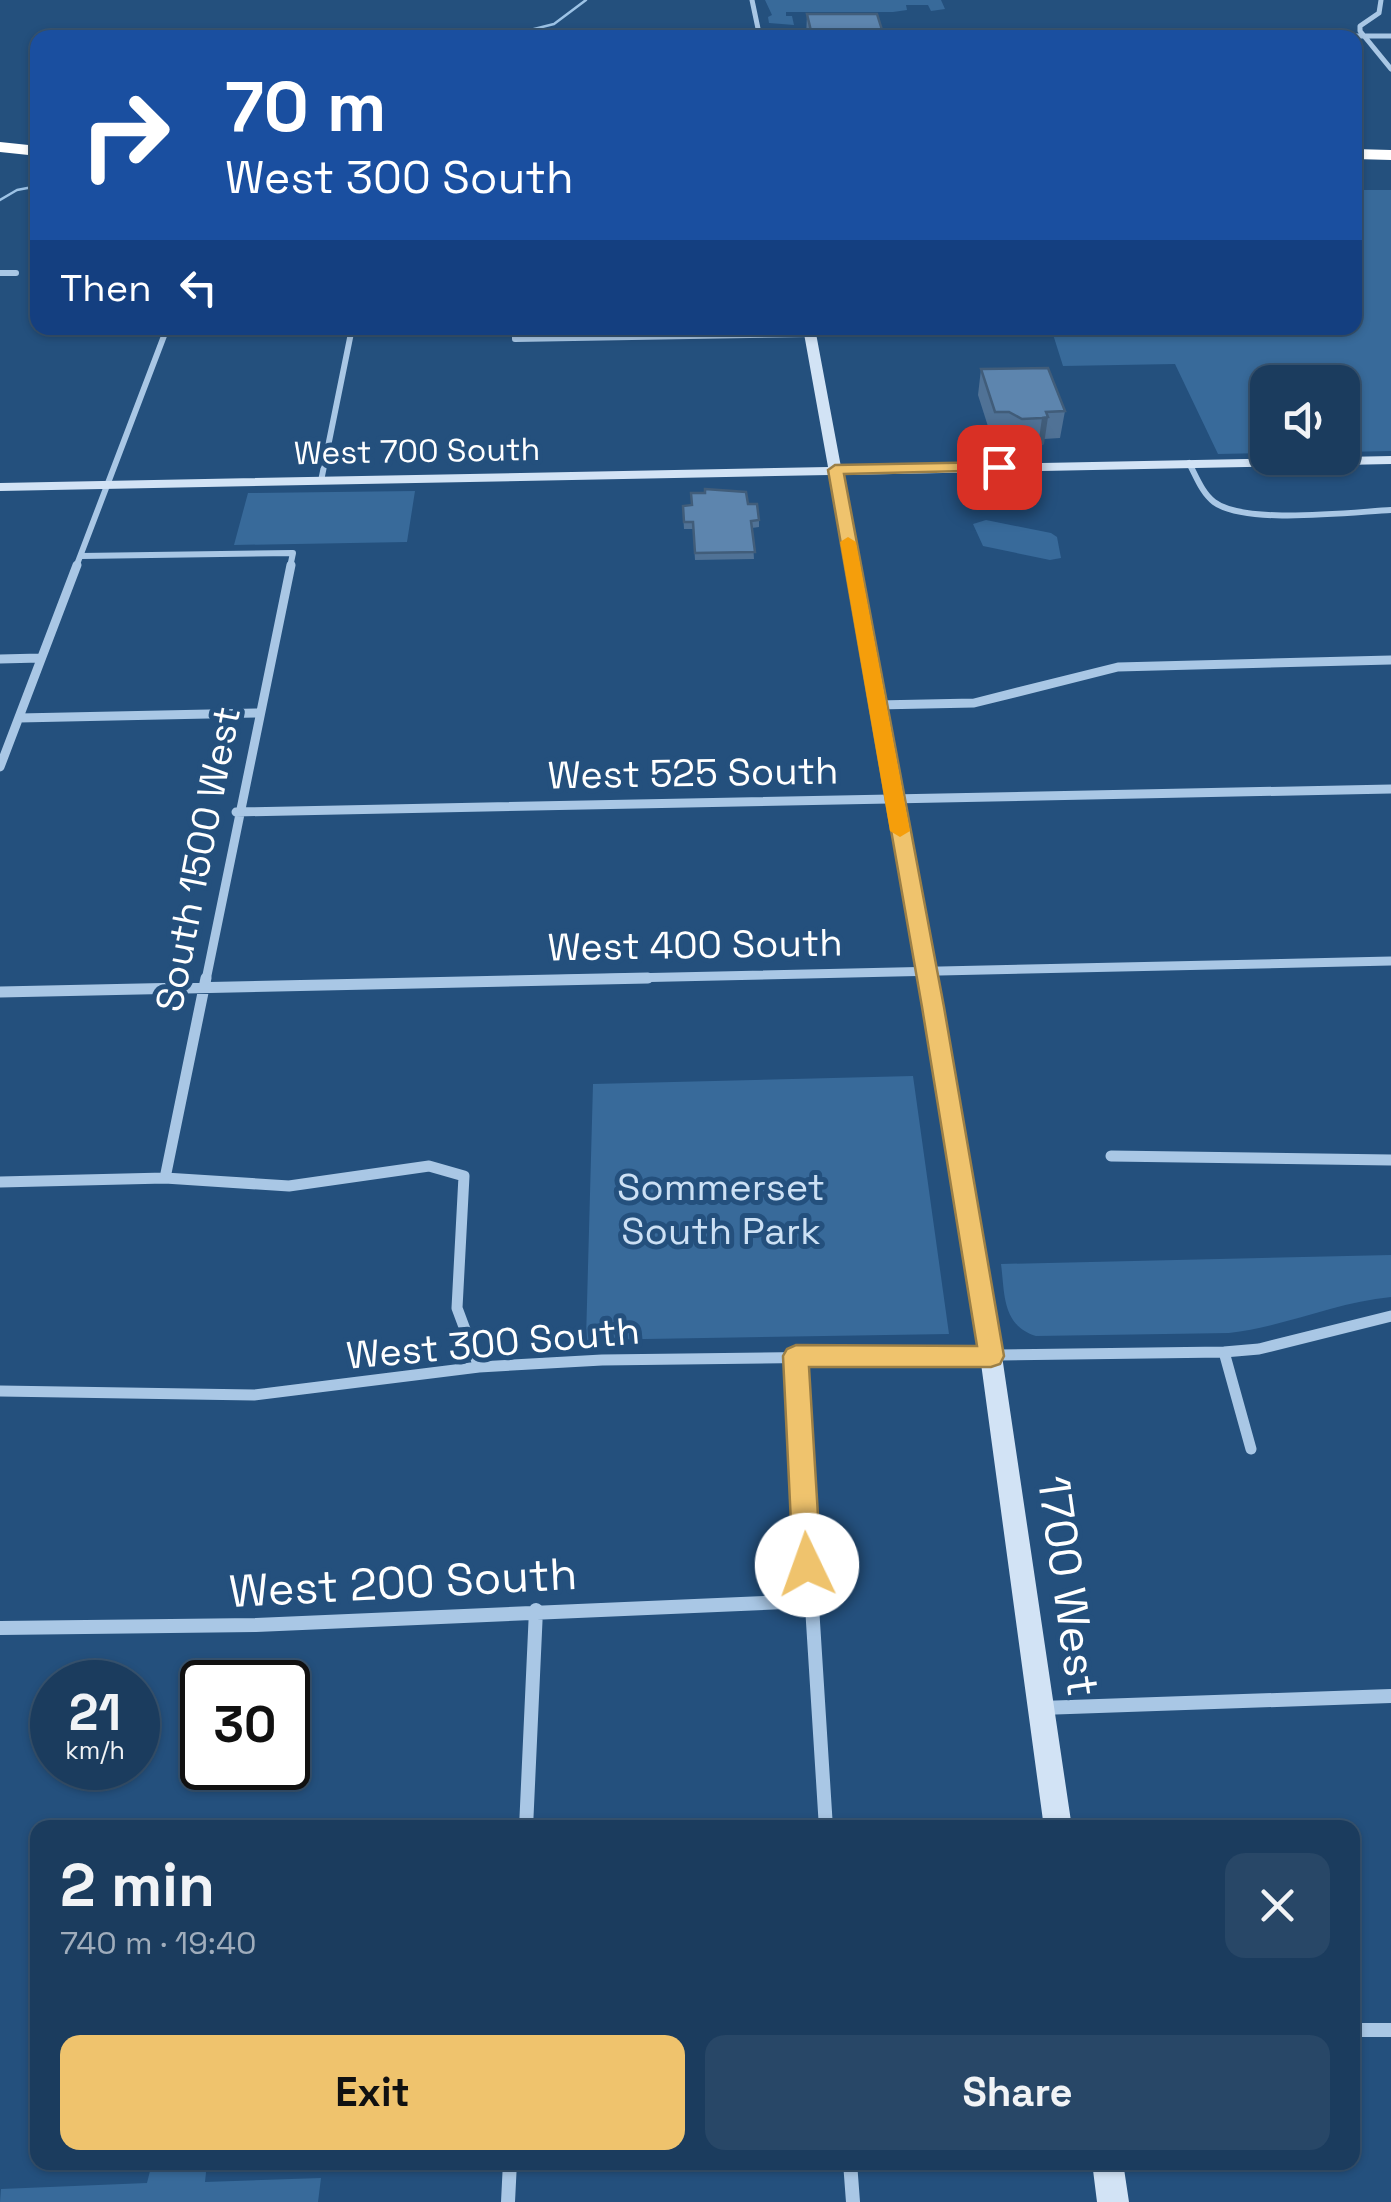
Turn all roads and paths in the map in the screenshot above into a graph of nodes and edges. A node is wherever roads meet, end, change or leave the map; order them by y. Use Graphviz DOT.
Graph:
graph roads {
  1 [pos="752,0"];
  2 [pos="1381,0"];
  3 [pos="758,30"];
  4 [pos="1362,30"];
  5 [pos="1362,31"];
  6 [pos="1364,36"];
  7 [pos="1391,36"];
  8 [pos="1391,68"];
  9 [pos="0,144"];
  10 [pos="30,147"];
  11 [pos="1362,158"];
  12 [pos="1391,158"];
  13 [pos="0,273"];
  14 [pos="16,273"];
  15 [pos="164,335"];
  16 [pos="351,335"];
  17 [pos="515,335"];
  18 [pos="707,335"];
  19 [pos="811,335"];
  20 [pos="656,337"];
  21 [pos="1391,460"];
  22 [pos="1189,463"];
  23 [pos="835,470"];
  24 [pos="321,481"];
  25 [pos="108,485"];
  26 [pos="0,488"];
  27 [pos="1391,510"];
  28 [pos="81,556"];
  29 [pos="40,658"];
  30 [pos="0,659"];
  31 [pos="1391,660"];
  32 [pos="877,704"];
  33 [pos="258,712"];
  34 [pos="18,718"];
  35 [pos="0,767"];
  36 [pos="1391,789"];
  37 [pos="894,799"];
  38 [pos="236,812"];
  39 [pos="1391,961"];
  40 [pos="925,970"];
  41 [pos="205,987"];
  42 [pos="0,992"];
  43 [pos="1111,1156"];
  44 [pos="1391,1160"];
  45 [pos="165,1178"];
  46 [pos="0,1182"];
  47 [pos="1391,1316"];
  48 [pos="1224,1352"];
  49 [pos="796,1356"];
  50 [pos="991,1356"];
  51 [pos="479,1367"];
  52 [pos="0,1390"];
  53 [pos="1251,1449"];
  54 [pos="809,1601"];
  55 [pos="536,1610"];
  56 [pos="0,1628"];
  57 [pos="1391,1696"];
  58 [pos="1040,1708"];
  59 [pos="526,1820"];
  60 [pos="825,1820"];
  61 [pos="1057,1820"];
  62 [pos="1360,2030"];
  63 [pos="1391,2030"];
  64 [pos="510,2170"];
  65 [pos="851,2170"];
  66 [pos="1108,2170"];
  67 [pos="508,2202"];
  68 [pos="853,2202"];
  69 [pos="1113,2202"];
  1 -- 3 [label="street"];
  2 -- 4 [label="street"];
  5 -- 6 [label="street"];
  6 -- 7 [label="street"];
  6 -- 8 [label="street"];
  9 -- 10 [label="highway"];
  11 -- 12 [label="highway"];
  13 -- 14 [label="street"];
  15 -- 25 [label="street"];
  16 -- 24 [label="street"];
  17 -- 20 [label="street"];
  18 -- 20 [label="street"];
  19 -- 23 [label="street"];
  21 -- 22 [label="street, West 700 South"];
  22 -- 23 [label="street, West 700 South"];
  22 -- 27 [label="street"];
  23 -- 24 [label="street, West 700 South"];
  23 -- 32 [label="street, 1700 West"];
  24 -- 25 [label="street, West 700 South"];
  25 -- 26 [label="street, West 700 South"];
  25 -- 28 [label="street"];
  28 -- 29 [label="street"];
  28 -- 33 [label="street, South 1500 West"];
  29 -- 30 [label="street"];
  29 -- 34 [label="street"];
  31 -- 32 [label="street"];
  32 -- 37 [label="street, 1700 West"];
  33 -- 34 [label="street"];
  33 -- 38 [label="street, South 1500 West"];
  34 -- 35 [label="street"];
  36 -- 37 [label="street, West 525 South"];
  37 -- 38 [label="street, West 525 South"];
  37 -- 40 [label="street, 1700 West"];
  38 -- 41 [label="street, South 1500 West"];
  39 -- 40 [label="street, West 400 South"];
  40 -- 41 [label="street, West 400 South"];
  40 -- 50 [label="street, 1700 West"];
  41 -- 42 [label="street, West 400 South"];
  41 -- 45 [label="street, South 1500 West"];
  43 -- 44 [label="street"];
  45 -- 46 [label="street"];
  45 -- 51 [label="street"];
  47 -- 48 [label="street, West 300 South"];
  48 -- 50 [label="street, West 300 South"];
  48 -- 53 [label="street"];
  49 -- 50 [label="street, West 300 South"];
  49 -- 51 [label="street, West 300 South"];
  49 -- 54 [label="street"];
  50 -- 58 [label="street, 1700 West"];
  51 -- 52 [label="street, West 300 South"];
  54 -- 55 [label="street, West 200 South"];
  54 -- 60 [label="street"];
  55 -- 56 [label="street, West 200 South"];
  55 -- 59 [label="street"];
  57 -- 58 [label="street"];
  58 -- 61 [label="street, 1700 West"];
  62 -- 63 [label="street"];
  64 -- 67 [label="street"];
  65 -- 68 [label="street"];
  66 -- 69 [label="street"];
}
